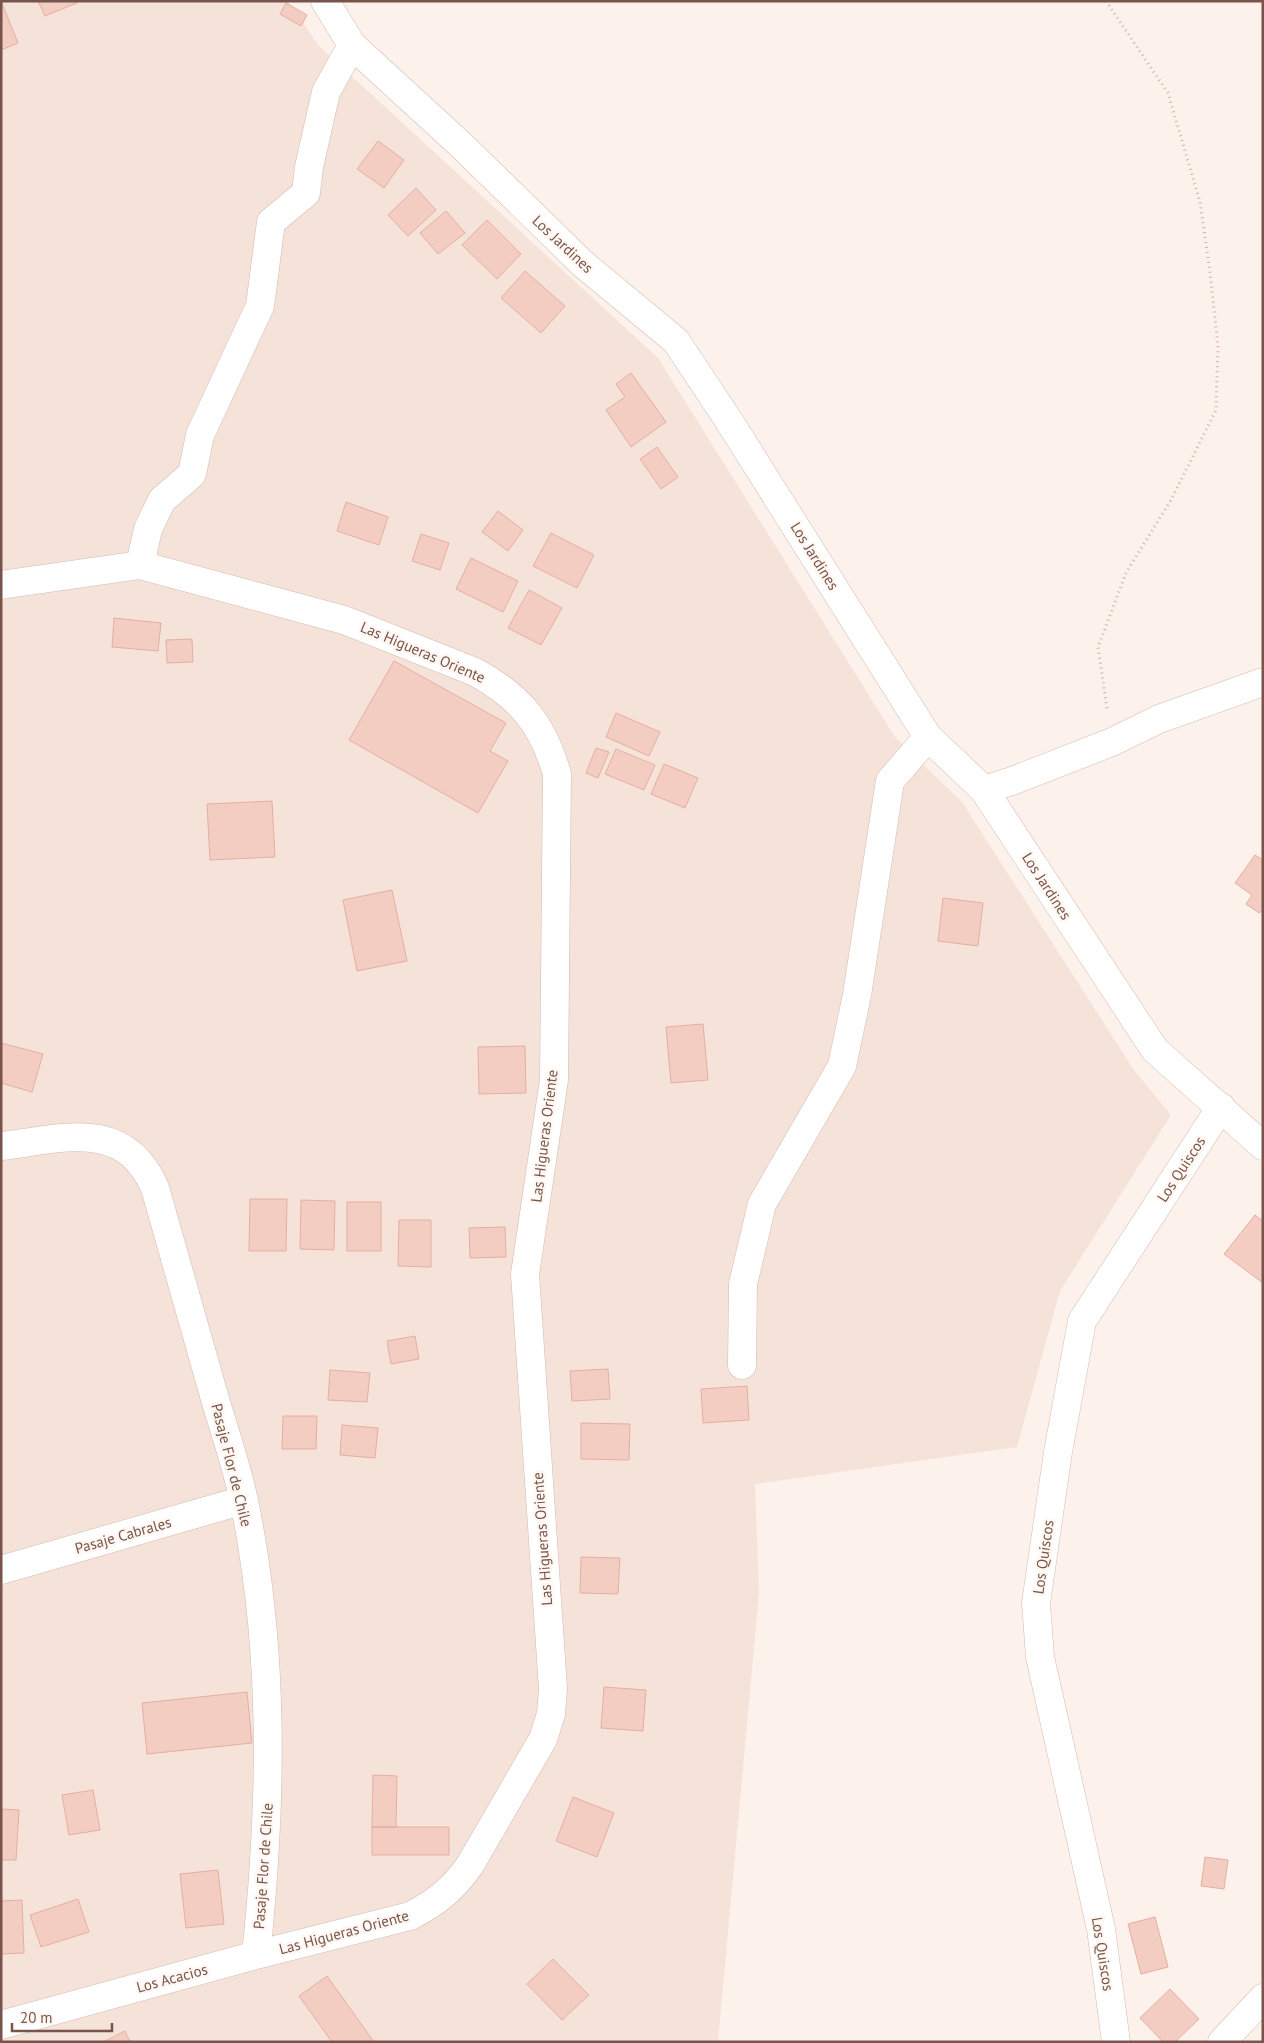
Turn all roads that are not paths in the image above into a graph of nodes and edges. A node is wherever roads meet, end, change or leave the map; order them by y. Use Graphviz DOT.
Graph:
graph roads {
  1 [pos="326,1"];
  2 [pos="352,45"];
  3 [pos="140,565"];
  4 [pos="1,585"];
  5 [pos="1263,682"];
  6 [pos="928,737"];
  7 [pos="984,790"];
  8 [pos="1221,1107"];
  9 [pos="1,1146"];
  10 [pos="1263,1146"];
  11 [pos="742,1364"];
  12 [pos="244,1500"];
  13 [pos="1,1570"];
  14 [pos="256,1955"];
  15 [pos="1263,1998"];
  16 [pos="1,2025"];
  17 [pos="1116,2042"];
  18 [pos="1222,2042"];
  1 -- 2 [label="street, Los Jardines"];
  2 -- 3 [label="street"];
  2 -- 6 [label="street, Los Jardines"];
  3 -- 4 [label="street, Las Higueras Oriente"];
  3 -- 14 [label="street, Las Higueras Oriente"];
  5 -- 7 [label="street"];
  6 -- 7 [label="street, Los Jardines"];
  6 -- 11 [label="street"];
  7 -- 8 [label="street, Los Jardines"];
  8 -- 10 [label="street, Los Jardines"];
  8 -- 17 [label="street, Los Quiscos"];
  9 -- 12 [label="street, Pasaje Flor de Chile"];
  12 -- 13 [label="street, Pasaje Cabrales"];
  12 -- 14 [label="street, Pasaje Flor de Chile"];
  14 -- 16 [label="street, Los Acacios"];
  15 -- 18 [label="street"];
}
